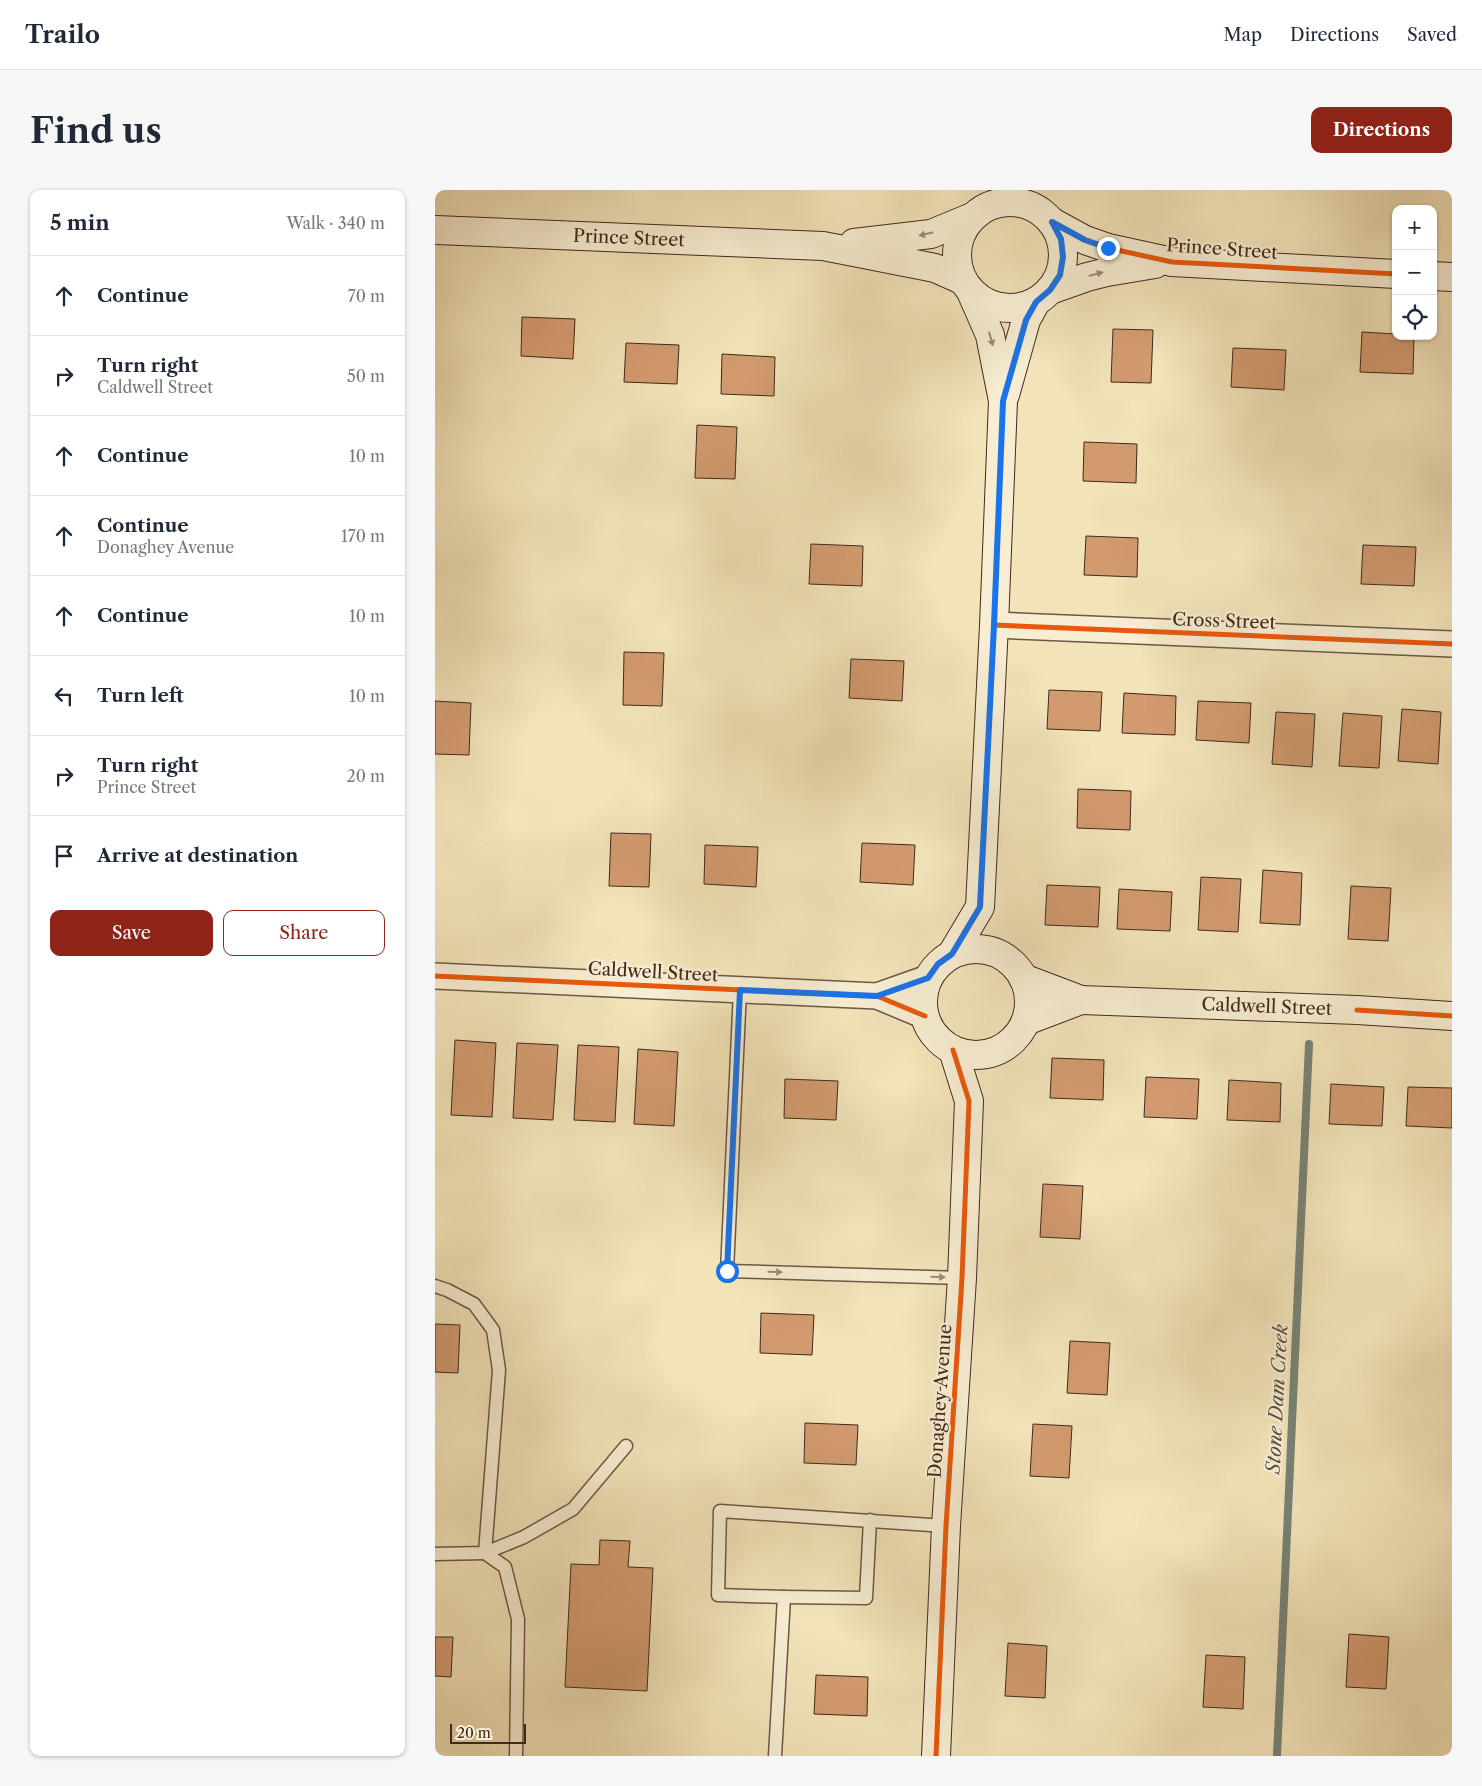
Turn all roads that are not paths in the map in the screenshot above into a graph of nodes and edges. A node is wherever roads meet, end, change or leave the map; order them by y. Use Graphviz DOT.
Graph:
graph roads {
  1 [pos="983,205"];
  2 [pos="1041,207"];
  3 [pos="435,230"];
  4 [pos="823,246"];
  5 [pos="1172,262"];
  6 [pos="1392,274"];
  7 [pos="1437,276"];
  8 [pos="1452,277"];
  9 [pos="967,287"];
  10 [pos="1043,296"];
  11 [pos="1003,401"];
  12 [pos="994,625"];
  13 [pos="1452,644"];
  14 [pos="980,907"];
  15 [pos="952,954"];
  16 [pos="1005,957"];
  17 [pos="435,976"];
  18 [pos="928,978"];
  19 [pos="1023,978"];
  20 [pos="740,990"];
  21 [pos="877,996"];
  22 [pos="1081,1000"];
  23 [pos="925,1016"];
  24 [pos="1452,1016"];
  25 [pos="1026,1022"];
  26 [pos="953,1050"];
  27 [pos="993,1052"];
  28 [pos="969,1101"];
  29 [pos="962,1278"];
  30 [pos="435,1286"];
  31 [pos="626,1446"];
  32 [pos="870,1520"];
  33 [pos="946,1526"];
  34 [pos="485,1553"];
  35 [pos="435,1554"];
  36 [pos="784,1597"];
  37 [pos="516,1756"];
  38 [pos="775,1756"];
  39 [pos="936,1756"];
  1 -- 2 [label="main road"];
  1 -- 4 [label="main road, Prince Street, one-way"];
  1 -- 9 [label="main road"];
  2 -- 5 [label="main road, Prince Street"];
  2 -- 10 [label="main road"];
  3 -- 4 [label="main road, Prince Street"];
  4 -- 9 [label="main road, Prince Street"];
  5 -- 6 [label="main road, Prince Street"];
  10 -- 5 [label="main road, Prince Street, one-way"];
  7 -- 8 [label="main road"];
  9 -- 10 [label="main road"];
  9 -- 11 [label="main road, one-way"];
  10 -- 11 [label="main road"];
  11 -- 12 [label="main road"];
  12 -- 13 [label="street, Cross Street"];
  12 -- 14 [label="main road"];
  14 -- 15 [label="main road"];
  14 -- 16 [label="main road"];
  15 -- 16 [label="main road"];
  15 -- 18 [label="main road"];
  16 -- 19 [label="main road"];
  17 -- 20 [label="street, Caldwell Street"];
  18 -- 21 [label="street, Caldwell Street"];
  18 -- 23 [label="main road"];
  19 -- 22 [label="main road, Caldwell Street"];
  19 -- 25 [label="main road"];
  20 -- 21 [label="street, Caldwell Street"];
  20 -- 29 [label="lane, one-way"];
  21 -- 23 [label="street, Caldwell Street"];
  22 -- 24 [label="main road, Caldwell Street"];
  22 -- 25 [label="main road, Caldwell Street"];
  23 -- 26 [label="main road"];
  25 -- 27 [label="main road"];
  26 -- 27 [label="main road"];
  26 -- 28 [label="main road, Donaghey Avenue"];
  27 -- 28 [label="main road, Donaghey Avenue"];
  28 -- 29 [label="main road, Donaghey Avenue"];
  29 -- 33 [label="main road, Donaghey Avenue"];
  30 -- 34 [label="lane"];
  31 -- 34 [label="lane"];
  32 -- 33 [label="lane"];
  32 -- 36 [label="lane"];
  32 -- 36 [label="lane"];
  33 -- 39 [label="main road, Donaghey Avenue"];
  34 -- 35 [label="lane"];
  34 -- 37 [label="lane"];
  36 -- 38 [label="lane"];
}
